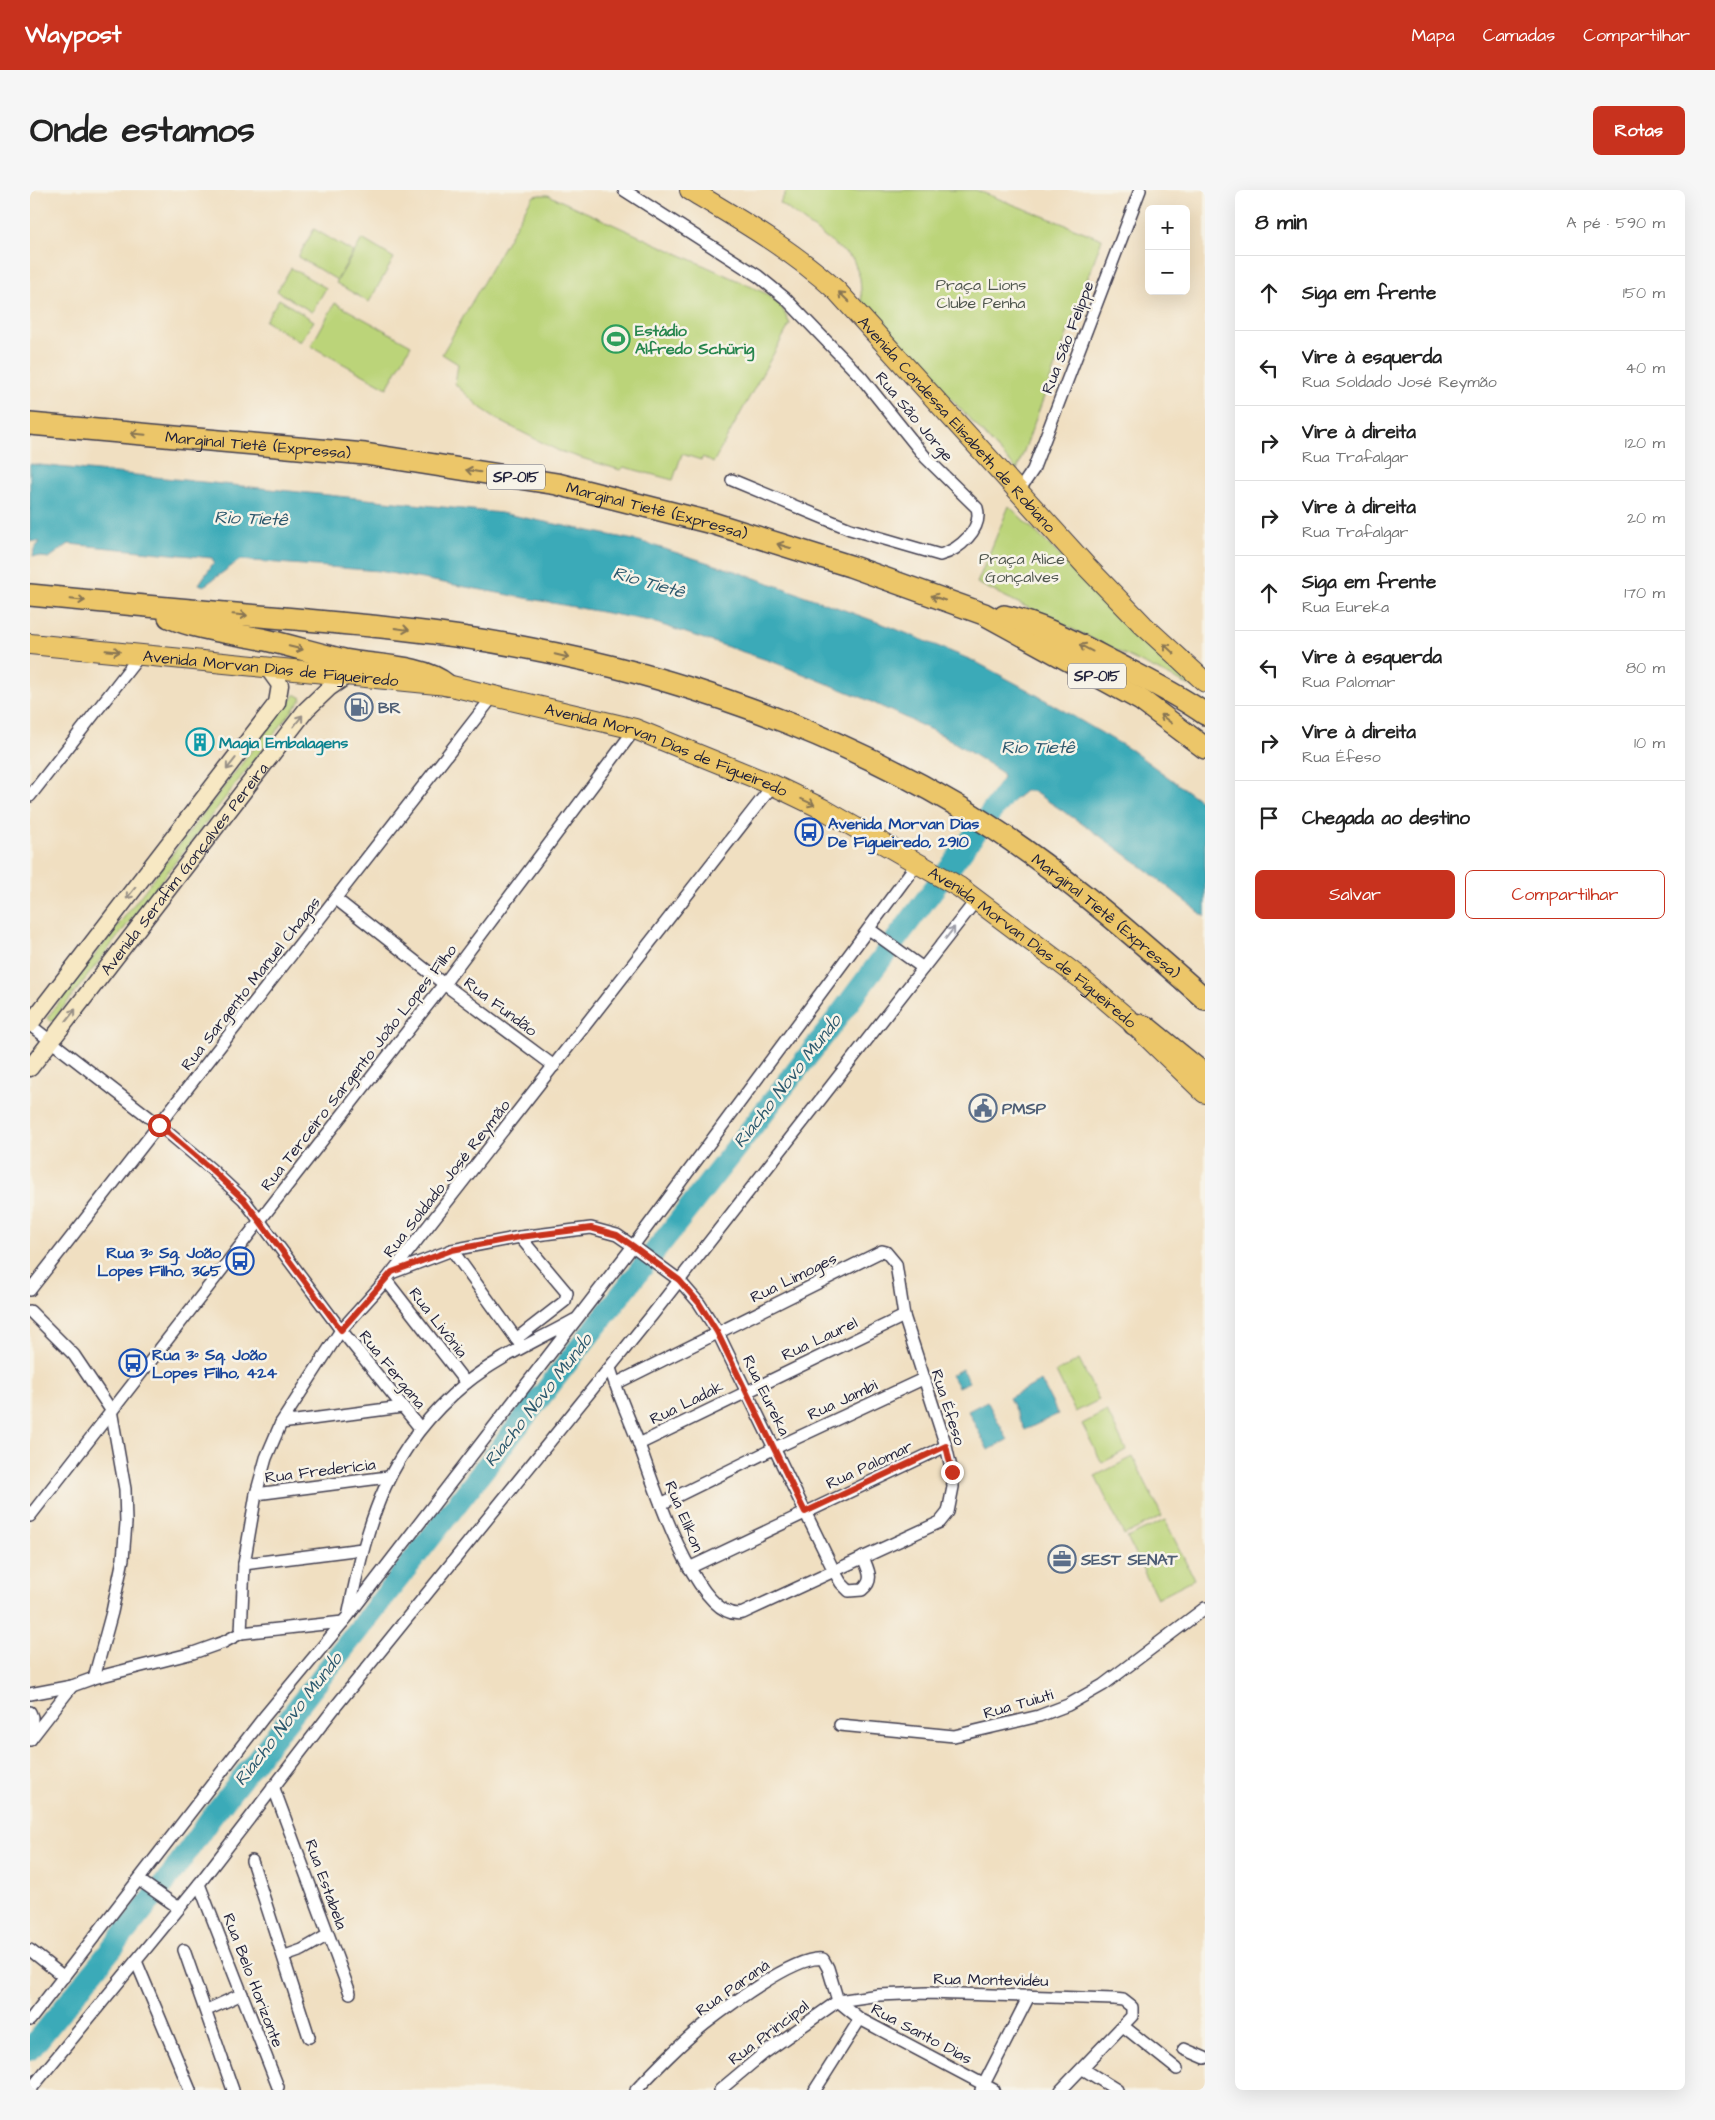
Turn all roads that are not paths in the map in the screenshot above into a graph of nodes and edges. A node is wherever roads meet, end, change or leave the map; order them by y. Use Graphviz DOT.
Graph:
graph roads {
  1 [pos="624,190"];
  2 [pos="690,190"];
  3 [pos="1140,190"];
  4 [pos="30,424"];
  5 [pos="732,480"];
  6 [pos="1018,492"];
  7 [pos="30,595"];
  8 [pos="148,607"];
  9 [pos="984,614"];
  10 [pos="30,644"];
  11 [pos="141,654"];
  12 [pos="267,667"];
  13 [pos="345,677"];
  14 [pos="1205,682"];
  15 [pos="447,686"];
  16 [pos="494,695"];
  17 [pos="1205,714"];
  18 [pos="635,729"];
  19 [pos="1205,748"];
  20 [pos="773,786"];
  21 [pos="30,796"];
  22 [pos="924,865"];
  23 [pos="336,899"];
  24 [pos="977,899"];
  25 [pos="869,929"];
  26 [pos="923,968"];
  27 [pos="444,984"];
  28 [pos="1205,999"];
  29 [pos="30,1024"];
  30 [pos="1134,1024"];
  31 [pos="51,1041"];
  32 [pos="554,1066"];
  33 [pos="30,1068"];
  34 [pos="1205,1074"];
  35 [pos="1205,1093"];
  36 [pos="159,1125"];
  37 [pos="260,1220"];
  38 [pos="520,1237"];
  39 [pos="637,1249"];
  40 [pos="452,1250"];
  41 [pos="882,1251"];
  42 [pos="389,1276"];
  43 [pos="679,1280"];
  44 [pos="30,1290"];
  45 [pos="30,1311"];
  46 [pos="904,1316"];
  47 [pos="577,1319"];
  48 [pos="341,1330"];
  49 [pos="717,1332"];
  50 [pos="519,1343"];
  51 [pos="610,1368"];
  52 [pos="923,1380"];
  53 [pos="466,1383"];
  54 [pos="615,1384"];
  55 [pos="747,1390"];
  56 [pos="402,1407"];
  57 [pos="111,1410"];
  58 [pos="281,1422"];
  59 [pos="420,1428"];
  60 [pos="639,1444"];
  61 [pos="946,1446"];
  62 [pos="774,1448"];
  63 [pos="388,1477"];
  64 [pos="256,1494"];
  65 [pos="661,1504"];
  66 [pos="805,1512"];
  67 [pos="30,1516"];
  68 [pos="362,1548"];
  69 [pos="863,1557"];
  70 [pos="244,1564"];
  71 [pos="689,1568"];
  72 [pos="833,1569"];
  73 [pos="1205,1608"];
  74 [pos="345,1619"];
  75 [pos="242,1633"];
  76 [pos="94,1678"];
  77 [pos="72,1686"];
  78 [pos="30,1694"];
  79 [pos="30,1712"];
  80 [pos="840,1726"];
  81 [pos="31,1739"];
  82 [pos="273,1786"];
  83 [pos="252,1861"];
  84 [pos="144,1883"];
  85 [pos="199,1884"];
  86 [pos="175,1905"];
  87 [pos="328,1935"];
  88 [pos="30,1950"];
  89 [pos="184,1950"];
  90 [pos="284,1956"];
  91 [pos="136,1961"];
  92 [pos="64,1977"];
  93 [pos="350,1993"];
  94 [pos="242,1994"];
  95 [pos="1029,1996"];
  96 [pos="838,2001"];
  97 [pos="207,2010"];
  98 [pos="860,2019"];
  99 [pos="30,2020"];
  100 [pos="1123,2026"];
  101 [pos="309,2037"];
  102 [pos="1184,2049"];
  103 [pos="1205,2058"];
  104 [pos="1083,2069"];
  105 [pos="1177,2069"];
  106 [pos="278,2087"];
  107 [pos="819,2088"];
  108 [pos="986,2088"];
  109 [pos="30,2090"];
  110 [pos="190,2090"];
  111 [pos="233,2090"];
  112 [pos="636,2090"];
  113 [pos="720,2090"];
  114 [pos="1061,2090"];
  115 [pos="1116,2090"];
  1 -- 5 [label="street, Rua São Jorge"];
  6 -- 2 [label="highway, Avenida Condessa Elisabeth de Robiano, one-way"];
  3 -- 6 [label="street, Rua São Felippe"];
  9 -- 4 [label="highway, Marginal Tietê (Expressa) / SP-015, one-way"];
  14 -- 6 [label="highway, Avenida Condessa Elisabeth de Robiano, one-way"];
  7 -- 8 [label="highway, one-way"];
  8 -- 15 [label="highway, one-way"];
  8 -- 28 [label="highway, Marginal Tietê (Expressa), one-way"];
  17 -- 9 [label="highway, one-way"];
  19 -- 9 [label="highway, Marginal Tietê (Expressa) / SP-015, one-way"];
  10 -- 11 [label="highway, Avenida Morvan Dias de Figueiredo, one-way"];
  11 -- 12 [label="highway, Avenida Morvan Dias de Figueiredo"];
  11 -- 21 [label="street"];
  12 -- 13 [label="highway, Avenida Morvan Dias de Figueiredo"];
  12 -- 29 [label="main road, Avenida Serafim Gonçalves Pereira, one-way"];
  13 -- 15 [label="highway, Avenida Morvan Dias de Figueiredo"];
  31 -- 13 [label="main road, Avenida Serafim Gonçalves Pereira, one-way"];
  15 -- 16 [label="highway, Avenida Morvan Dias de Figueiredo"];
  16 -- 18 [label="highway, Avenida Morvan Dias de Figueiredo"];
  16 -- 23 [label="street, Rua Sargento Manuel Chagas"];
  18 -- 20 [label="highway, Avenida Morvan Dias de Figueiredo"];
  18 -- 27 [label="street, Rua Terceiro Sargento João Lopes Filho"];
  20 -- 22 [label="highway, Avenida Morvan Dias de Figueiredo, one-way"];
  20 -- 32 [label="street, Rua Soldado José Reymão"];
  22 -- 24 [label="highway, Avenida Morvan Dias de Figueiredo"];
  22 -- 25 [label="street"];
  23 -- 27 [label="street, Rua Fundão"];
  23 -- 36 [label="street, Rua Sargento Manuel Chagas"];
  26 -- 24 [label="street, one-way"];
  24 -- 30 [label="highway, Avenida Morvan Dias de Figueiredo"];
  25 -- 26 [label="street"];
  25 -- 39 [label="street"];
  26 -- 43 [label="street"];
  27 -- 32 [label="street, Rua Fundão"];
  27 -- 37 [label="street, Rua Terceiro Sargento João Lopes Filho"];
  29 -- 31 [label="street, Rua Fergana"];
  30 -- 34 [label="highway"];
  30 -- 35 [label="highway, Avenida Morvan Dias de Figueiredo"];
  31 -- 33 [label="main road, Avenida Serafim Gonçalves Pereira"];
  31 -- 36 [label="street, Rua Fergana"];
  32 -- 42 [label="street, Rua Soldado José Reymão"];
  36 -- 37 [label="street, Rua Fergana"];
  36 -- 44 [label="street, Rua Sargento Manuel Chagas"];
  37 -- 48 [label="street, Rua Fergana"];
  37 -- 57 [label="street, Rua Terceiro Sargento João Lopes Filho"];
  38 -- 39 [label="street, Rua Eureka"];
  38 -- 40 [label="street, Rua Eureka"];
  38 -- 50 [label="street"];
  39 -- 43 [label="street, Rua Eureka"];
  39 -- 47 [label="street"];
  40 -- 42 [label="street, Rua Eureka"];
  40 -- 50 [label="street"];
  41 -- 46 [label="street, Rua Éfeso"];
  41 -- 49 [label="street, Rua Limoges"];
  42 -- 48 [label="street, Rua Soldado José Reymão"];
  42 -- 53 [label="street, Rua Livônia"];
  43 -- 49 [label="street, Rua Eureka"];
  43 -- 51 [label="street"];
  45 -- 57 [label="street"];
  46 -- 52 [label="street, Rua Éfeso"];
  46 -- 55 [label="street, Rua Laurel"];
  47 -- 50 [label="street"];
  47 -- 74 [label="street"];
  48 -- 56 [label="street, Rua Fergana"];
  48 -- 58 [label="street, Rua Soldado José Reymão"];
  49 -- 54 [label="street, Rua Limoges"];
  49 -- 55 [label="street, Rua Eureka"];
  50 -- 53 [label="street"];
  51 -- 54 [label="street, Rua Elikon"];
  51 -- 82 [label="street"];
  52 -- 61 [label="street, Rua Éfeso"];
  52 -- 62 [label="street, Rua Jambi"];
  53 -- 59 [label="street"];
  54 -- 60 [label="street, Rua Elikon"];
  55 -- 60 [label="street, Rua Ladak"];
  55 -- 62 [label="street, Rua Eureka"];
  56 -- 58 [label="street"];
  56 -- 59 [label="street, Rua Fergana"];
  57 -- 67 [label="street, Rua Terceiro Sargento João Lopes Filho"];
  57 -- 76 [label="street"];
  58 -- 64 [label="street, Rua Soldado José Reymão"];
  59 -- 63 [label="street"];
  60 -- 65 [label="street, Rua Elikon"];
  61 -- 66 [label="street, Rua Palomar"];
  61 -- 69 [label="street, Rua Éfeso"];
  62 -- 65 [label="street, Rua Jambi"];
  62 -- 66 [label="street, Rua Eureka"];
  63 -- 64 [label="street, Rua Frederícia"];
  63 -- 68 [label="street"];
  64 -- 70 [label="street, Rua Soldado José Reymão"];
  65 -- 71 [label="street, Rua Elikon"];
  66 -- 71 [label="street, Rua Palomar"];
  66 -- 72 [label="street, Rua Eureka"];
  68 -- 70 [label="street"];
  68 -- 74 [label="street"];
  69 -- 72 [label="street, Rua Éfeso"];
  69 -- 72 [label="street, Rua Eureka"];
  70 -- 75 [label="street, Rua Soldado José Reymão"];
  71 -- 72 [label="street, Rua Elikon"];
  73 -- 80 [label="street, Rua Tuiuti"];
  74 -- 75 [label="street"];
  74 -- 84 [label="street"];
  75 -- 76 [label="street"];
  76 -- 77 [label="street"];
  77 -- 78 [label="street"];
  77 -- 81 [label="street"];
  79 -- 81 [label="street"];
  82 -- 85 [label="street"];
  82 -- 87 [label="street, Rua Estabela"];
  83 -- 90 [label="street"];
  84 -- 86 [label="street"];
  84 -- 92 [label="street"];
  85 -- 86 [label="street"];
  85 -- 94 [label="street, Rua Belo Horizonte"];
  86 -- 91 [label="street"];
  87 -- 90 [label="street"];
  87 -- 93 [label="street, Rua Estabela"];
  88 -- 92 [label="street"];
  89 -- 97 [label="street"];
  90 -- 101 [label="street"];
  91 -- 109 [label="street"];
  91 -- 110 [label="street"];
  92 -- 99 [label="street"];
  94 -- 97 [label="street"];
  94 -- 106 [label="street, Rua Belo Horizonte"];
  95 -- 96 [label="street, Rua Montevidéu"];
  95 -- 100 [label="street, Rua Montevidéu"];
  95 -- 108 [label="street"];
  96 -- 98 [label="street, Rua Santo Dias"];
  96 -- 112 [label="street, Rua Paraná"];
  96 -- 113 [label="street, Rua Principal"];
  97 -- 111 [label="street"];
  98 -- 107 [label="street"];
  98 -- 108 [label="street, Rua Santo Dias"];
  100 -- 104 [label="street"];
  100 -- 105 [label="street"];
  102 -- 103 [label="street"];
  104 -- 114 [label="street"];
  104 -- 115 [label="street"];
}
